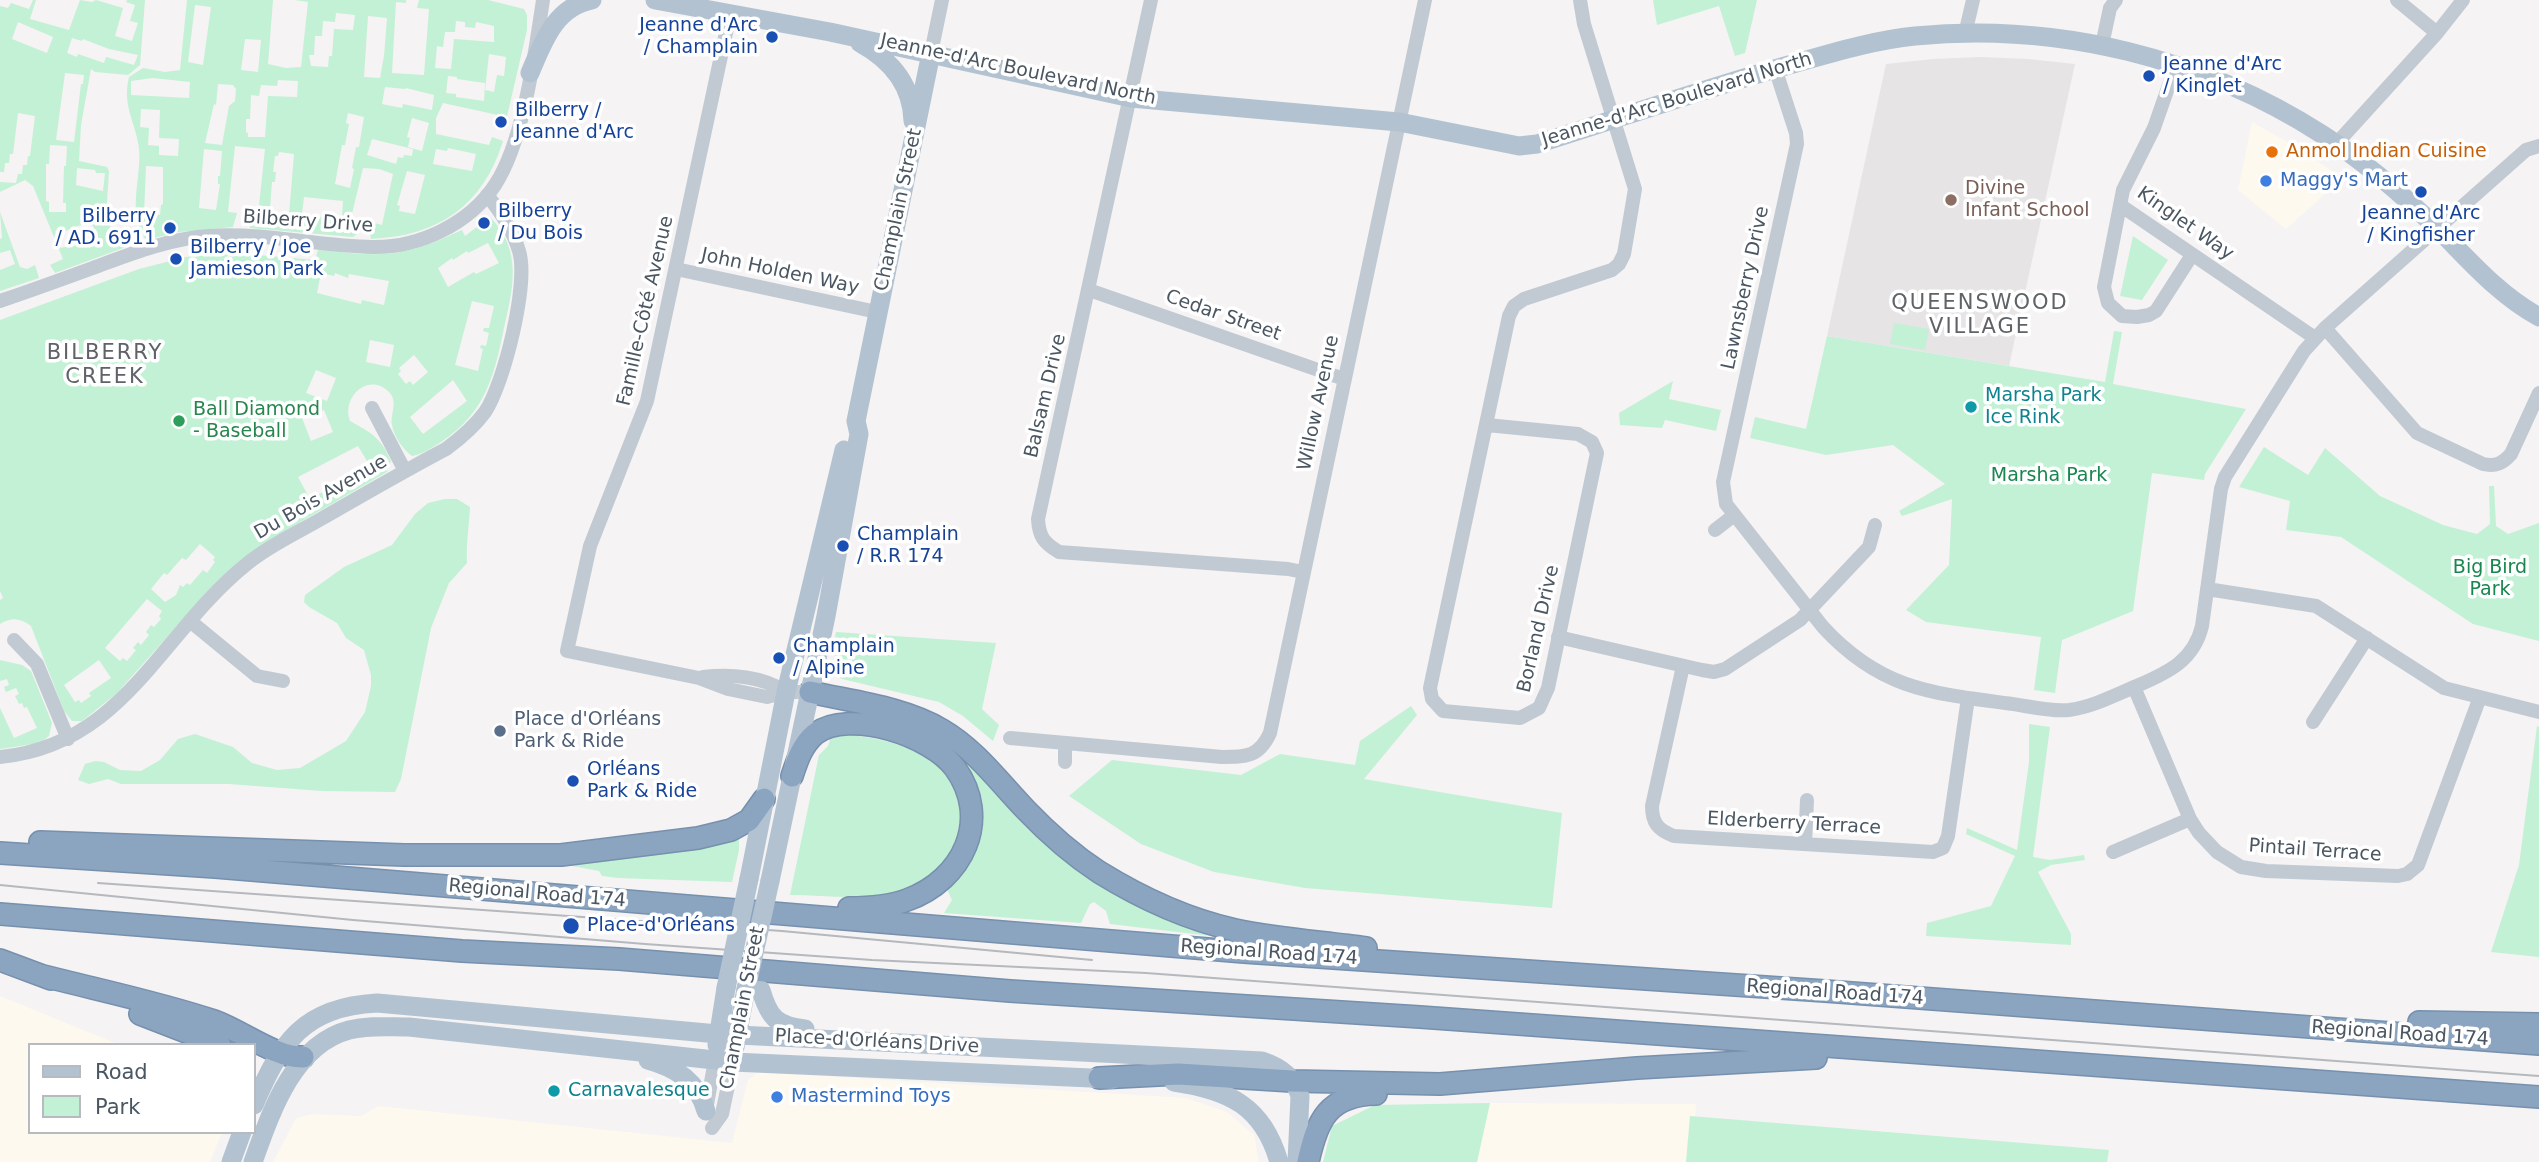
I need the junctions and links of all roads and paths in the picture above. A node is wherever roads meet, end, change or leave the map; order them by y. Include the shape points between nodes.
1 (543, 0) edge
2 (592, 0) edge
3 (655, 0) edge
4 (942, 0) edge
5 (1151, 0) edge
6 (1425, 0) edge
7 (1580, 0) edge
8 (1973, 0) edge
9 (2116, 0) edge
10 (2397, 0) edge
11 (2463, 0) edge
12 (730, 14) junction
13 (830, 32) junction
14 (2437, 33) junction
15 (1965, 34) junction
16 (2102, 45) junction
17 (931, 53) junction
18 (2176, 65) junction
19 (1775, 68) junction
20 (530, 73) junction
21 (1131, 97) junction
22 (1614, 120) junction
23 (1399, 122) junction
24 (2337, 143) junction
25 (913, 144) junction
26 (2539, 146) edge
27 (487, 195) junction
28 (2120, 205) junction
29 (2437, 228) junction
30 (2192, 255) junction
31 (676, 269) junction
32 (1089, 290) junction
33 (0, 302) edge
34 (877, 312) junction
35 (2539, 317) edge
36 (2320, 333) junction
37 (1344, 379) junction
38 (2539, 393) edge
39 (372, 408) dead end
40 (856, 421) junction
41 (1487, 425) junction
42 (405, 471) junction
43 (1733, 516) junction
44 (1875, 525) dead end
45 (1715, 530) dead end
46 (1303, 572) junction
47 (2207, 589) junction
48 (1809, 610) junction
49 (190, 621) junction
50 (1558, 637) junction
51 (2367, 638) junction
52 (14, 640) dead end
53 (1683, 666) junction
54 (283, 681) dead end
55 (2134, 687) junction
56 (786, 692) junction
57 (810, 692) junction
58 (2480, 697) junction
59 (1968, 698) junction
60 (2539, 712) edge
61 (2313, 722) dead end
62 (1010, 738) dead end
63 (68, 739) junction
64 (1065, 743) junction
65 (0, 757) edge
66 (1065, 762) dead end
67 (792, 776) junction
68 (764, 799) junction
69 (1807, 800) dead end
70 (2190, 819) junction
71 (0, 841) edge
72 (1805, 844) junction
73 (2113, 852) dead end
74 (0, 853) edge
75 (215, 867) junction
76 (0, 914) edge
77 (0, 960) edge
78 (40, 975) junction
79 (1577, 975) junction
80 (754, 990) junction
81 (2195, 1020) junction
82 (2539, 1024) edge
83 (728, 1035) junction
84 (215, 1043) edge
85 (914, 1044) junction
86 (2539, 1044) edge
87 (586, 1047) junction
88 (279, 1054) junction
89 (303, 1057) junction
90 (724, 1061) junction
91 (2039, 1063) junction
92 (1099, 1078) junction
93 (1292, 1081) junction
94 (1440, 1084) junction
95 (2539, 1097) edge
96 (256, 1101) edge
97 (706, 1111) joint
98 (241, 1134) edge
99 (231, 1160) edge
100 (253, 1162) edge
101 (1279, 1162) edge
102 (1297, 1162) edge
103 (1308, 1162) edge

1 - 20 street, Bilberry Drive
2 - 20 main road via 570,7 554,24
3 - 12 main road, Jeanne-d'Arc Boulevard North
4 - 17 street, Champlain Street
5 - 21 street, Balsam Drive
6 - 23 street, Willow Avenue
7 - 22 street
8 - 15 street
9 - 16 street
10 - 14 street
11 - 14 street
12 - 13 main road, Jeanne-d'Arc Boulevard North
12 - 31 street, Famille-Côté Avenue
13 - 17 main road, Jeanne-d'Arc Boulevard North
13 - 25 main road via 872,50 895,69 912,106
14 - 24 street
15 - 16 main road, Jeanne-d'Arc Boulevard North
15 - 19 main road, Jeanne-d'Arc Boulevard North via 1914,36
16 - 18 main road, Jeanne-d'Arc Boulevard North
17 - 21 main road, Jeanne-d'Arc Boulevard North
17 - 25 main road, Champlain Street
18 - 24 main road, Jeanne-d'Arc Boulevard North via 2263,101
18 - 28 street, Kinglet Way
19 - 22 main road, Jeanne-d'Arc Boulevard North
19 - 43 street, Lawnsberry Drive via 1797,144 1723,482
20 - 27 street, Bilberry Drive via 511,150
21 - 23 main road, Jeanne-d'Arc Boulevard North
21 - 32 street, Balsam Drive
22 - 23 main road, Jeanne-d'Arc Boulevard North via 1519,146
22 - 41 street, Borland Drive via 1635,189 1622,259 1612,270 1514,306
23 - 37 street, Willow Avenue
24 - 29 main road, Jeanne-d'Arc Boulevard North
25 - 34 main road, Champlain Street
26 - 29 street, Lawnsberry Drive via 2526,150
27 - 33 street, Bilberry Drive via 450,226 401,244 373,247 260,237 194,238 149,247
27 - 42 street, Du Bois Avenue via 514,238 522,266 502,375 486,411 468,432
28 - 30 street, Kinglet Way
28 - 30 street via 2104,287 2113,310 2122,316 2149,316
29 - 35 main road, Jeanne-d'Arc Boulevard North via 2490,284
29 - 36 street, Lawnsberry Drive
30 - 36 street, Kinglet Way
31 - 34 street, John Holden Way
31 - 56 street, Famille-Côté Avenue via 643,415 590,546 567,651 699,678 728,676 769,682
32 - 37 street, Cedar Street
32 - 46 street, Balsam Drive via 1038,519 1045,543 1059,552
34 - 40 main road, Champlain Street
36 - 38 street, Kinglet Way via 2417,433 2483,464 2504,462 2511,454
36 - 47 street, Lawnsberry Drive via 2225,477
37 - 46 street, Willow Avenue
39 - 42 street
40 - 56 main road, Champlain Street via 848,432
40 - 57 main road, Champlain Street via 859,434
41 - 50 street, Borland Drive via 1578,434 1592,442 1597,453
41 - 50 street, Borland Drive via 1430,688 1432,699 1450,713 1520,718 1531,714 1545,698
42 - 49 street, Du Bois Avenue via 248,563
43 - 45 street
43 - 48 street, Lawnsberry Drive
44 - 48 street via 1869,547
46 - 64 street, Willow Avenue via 1265,744 1246,757
47 - 51 street via 2316,606
47 - 55 street, Lawnsberry Drive via 2200,636 2189,655 2172,670
48 - 53 street via 1725,669 1714,672
48 - 59 street, Lawnsberry Drive via 1838,644 1871,669 1916,689
49 - 54 street via 257,676
49 - 63 street, Du Bois Avenue via 120,701 89,728
50 - 53 street
51 - 58 street via 2444,688
51 - 61 street
52 - 63 street via 37,664
53 - 72 street, Elderberry Terrace via 1652,806 1656,825 1674,836
55 - 59 street, Lawnsberry Drive via 2067,710
55 - 70 street, Pintail Terrace
56 - 57 street
56 - 68 main road, Champlain Street
57 - 67 main road, Champlain Street
57 - 79 highway via 907,714 944,731 1074,854 1130,890 1176,912 1237,930
58 - 60 street
58 - 70 street, Pintail Terrace via 2418,865 2407,874 2241,867 2217,852
59 - 72 street, Elderberry Terrace via 1943,848 1933,852
62 - 64 street, Willow Avenue
63 - 65 street, Du Bois Avenue via 40,751
64 - 66 street
67 - 75 highway via 807,743 828,727 861,725 915,738 944,756 964,783 972,813 968,842 947,876 920,894 889,905 829,909 288,868
67 - 80 main road, Champlain Street, bridge via 755,950
68 - 71 highway via 749,820 731,830 561,855 404,855
68 - 83 main road, Champlain Street, bridge via 726,988
69 - 72 street
70 - 73 street
74 - 75 highway, Regional Road 174
75 - 79 highway, Regional Road 174
76 - 91 highway
77 - 78 highway
78 - 84 highway
78 - 88 highway via 214,1021
79 - 81 highway, Regional Road 174
80 - 83 main road, Champlain Street
80 - 85 main road via 769,1013 788,1027
81 - 82 highway
81 - 86 highway, Regional Road 174
83 - 85 main road, Place-d'Orléans Drive
83 - 88 main road, Place-d'Orléans Drive via 377,1003 323,1013 297,1031
83 - 90 main road, Champlain Street
85 - 93 main road, Place-d'Orléans Drive via 1262,1061 1276,1066
87 - 89 main road, Place-d'Orléans Drive via 410,1027 371,1027 332,1037
87 - 90 main road, Place-d'Orléans Drive
87 - 97 main road via 652,1061 678,1073 696,1087
88 - 89 highway
88 - 96 main road, Place-d'Orléans Drive
89 - 100 main road, Place-d'Orléans Drive
90 - 92 main road, Place-d'Orléans Drive
90 - 97 street, Champlain Street via 722,1115 712,1128
91 - 94 highway via 1824,1057
91 - 95 highway
92 - 93 highway via 1178,1074
92 - 101 main road, Place-d'Orléans Drive via 1173,1082 1223,1093 1254,1114 1274,1144
93 - 94 highway
93 - 102 main road via 1300,1096
94 - 103 highway via 1335,1103 1317,1129
98 - 99 main road

